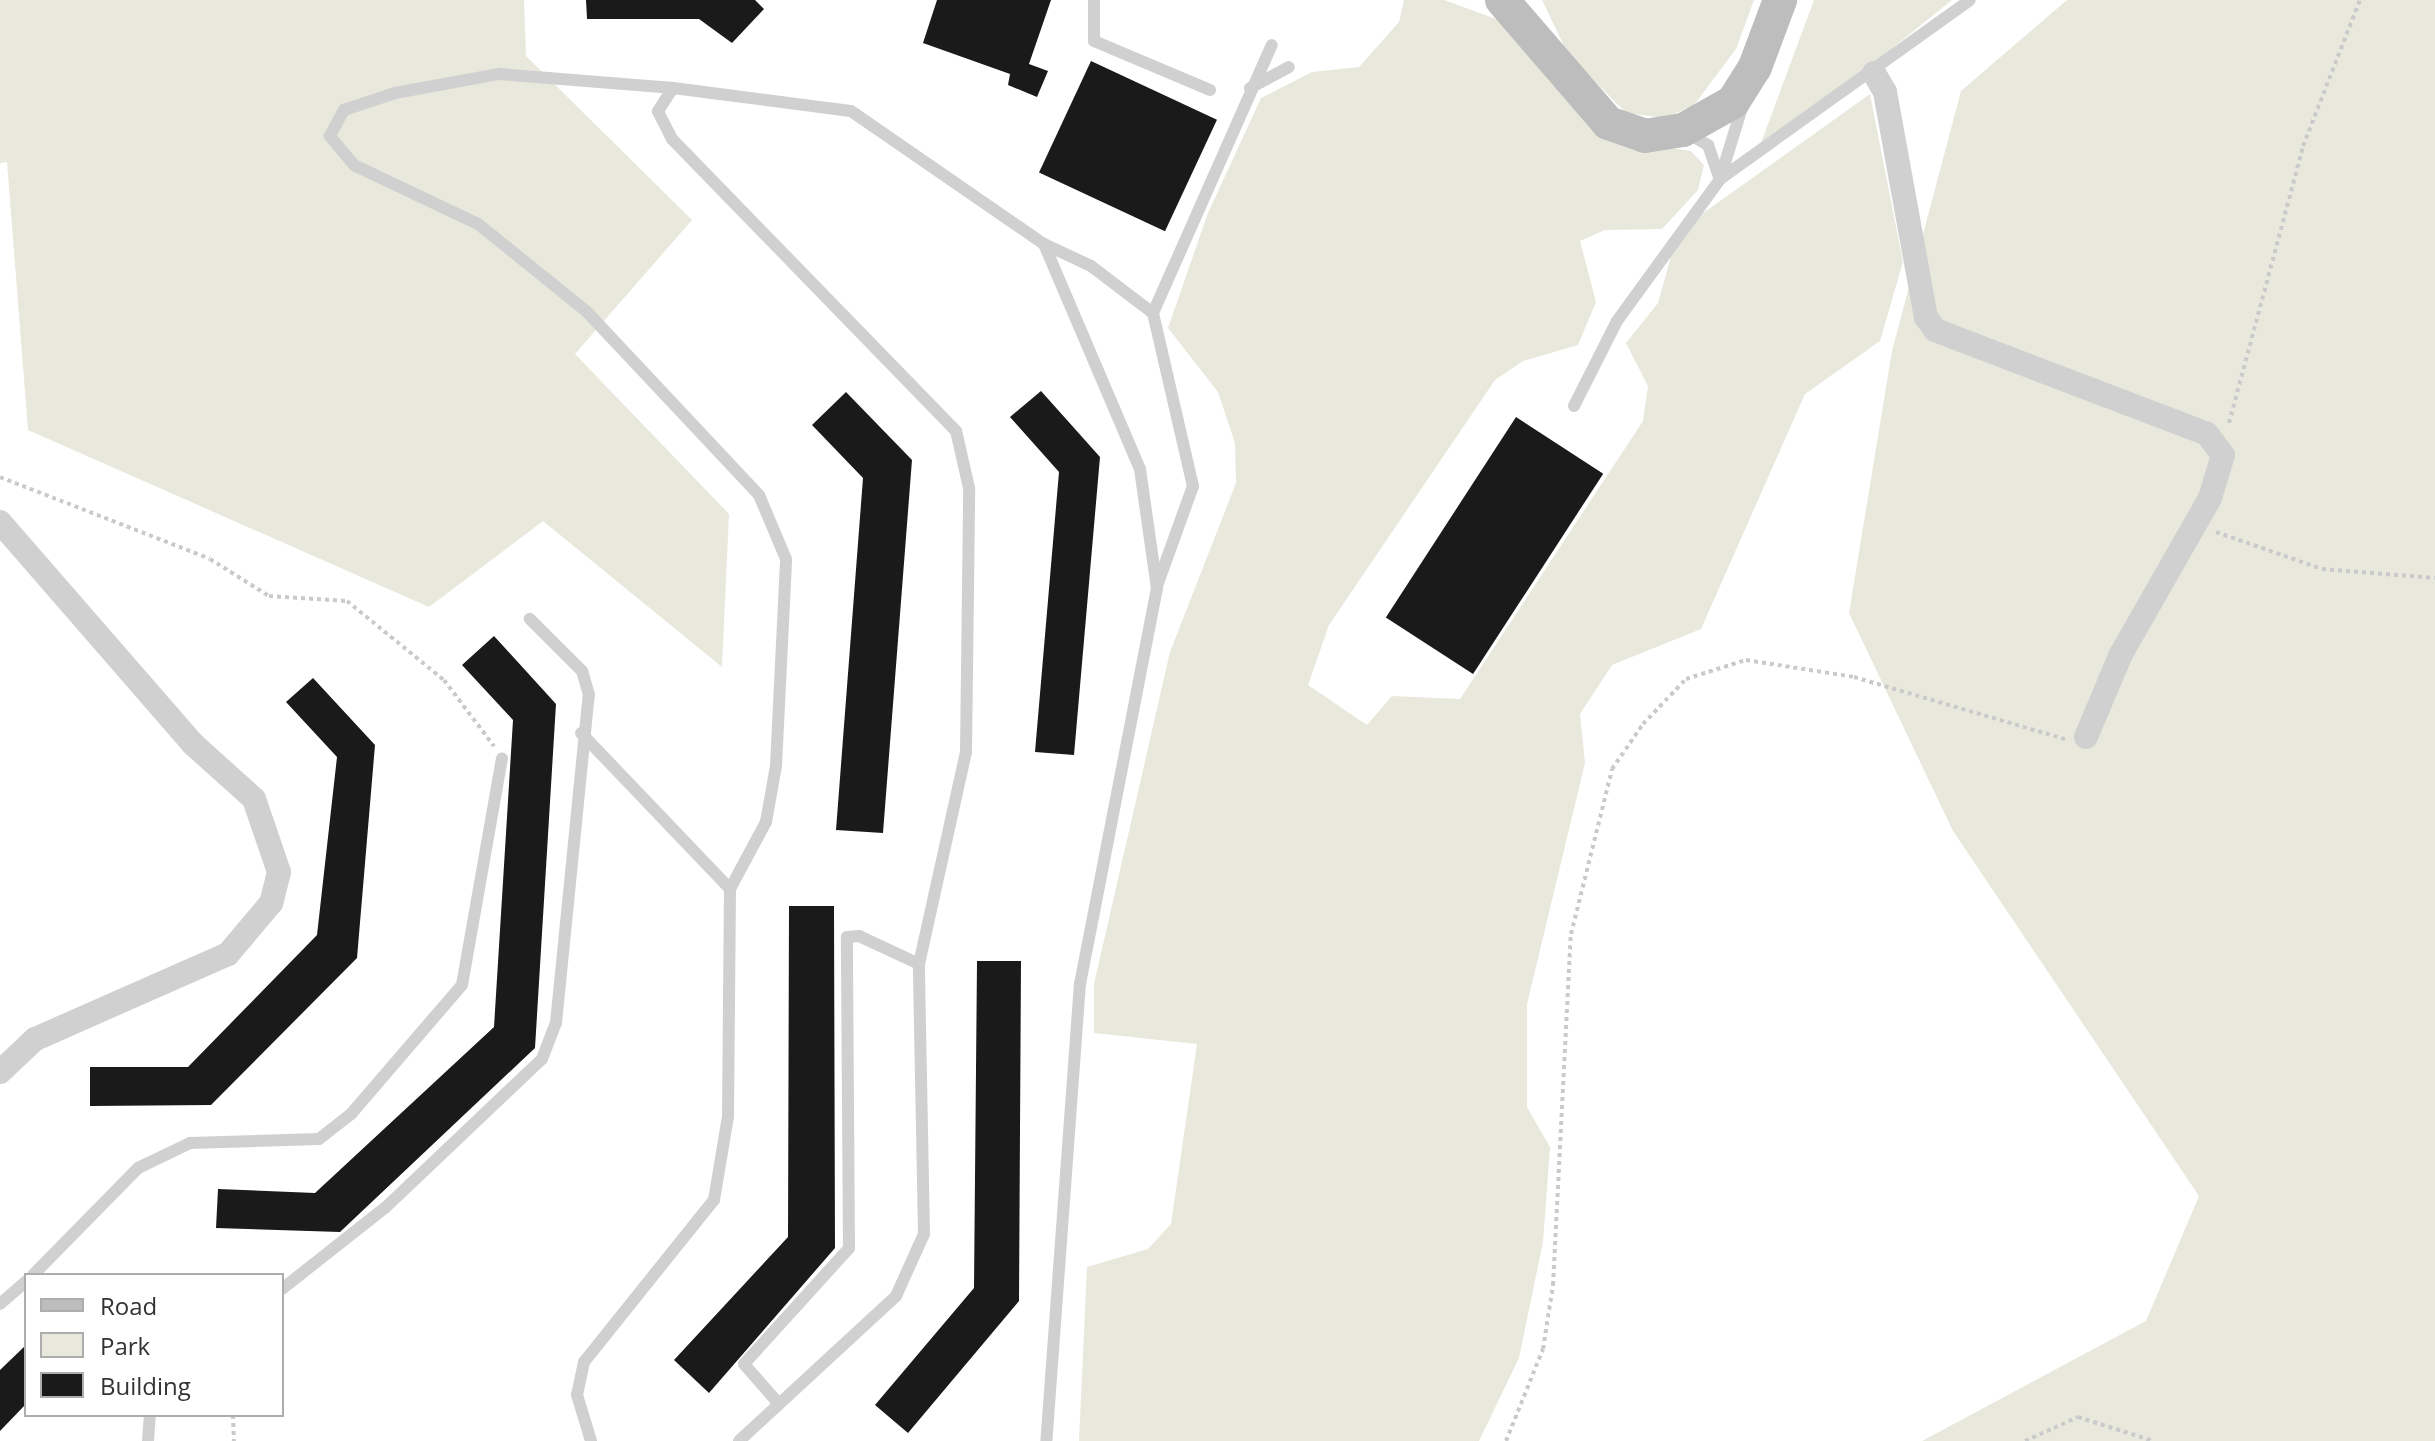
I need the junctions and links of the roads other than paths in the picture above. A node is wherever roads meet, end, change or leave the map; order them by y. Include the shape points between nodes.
1 (1094, 0) edge
2 (1502, 0) edge
3 (1528, 0) edge
4 (1780, 0) edge
5 (1970, 0) edge
6 (1272, 45) dead end
7 (1557, 66) junction
8 (1289, 67) dead end
9 (1874, 73) junction
10 (1746, 87) junction
11 (673, 88) junction
12 (1250, 88) junction
13 (1210, 90) dead end
14 (1683, 130) junction
15 (1720, 179) junction
16 (1044, 244) junction
17 (1153, 313) junction
18 (1574, 406) dead end
19 (0, 522) edge
20 (1157, 588) junction
21 (530, 619) dead end
22 (581, 733) junction
23 (2086, 737) road end
24 (502, 758) road end
25 (730, 889) junction
26 (919, 964) junction
27 (0, 1072) edge
28 (35, 1273) edge
29 (24, 1283) edge
30 (284, 1287) edge
31 (0, 1304) edge
32 (779, 1404) junction
33 (150, 1417) edge
34 (148, 1441) edge
35 (591, 1441) edge
36 (739, 1441) edge
37 (1046, 1441) edge

1 - 13 lane via 1094,41
2 - 7 main road
3 - 7 main road
4 - 10 main road
5 - 9 lane
6 - 12 lane
7 - 14 main road via 1617,130 1645,136
8 - 12 lane
9 - 15 lane
9 - 23 street via 1885,92 1926,317 1935,330 2218,442 2222,470 2121,654
10 - 14 main road
10 - 15 lane
11 - 16 lane via 851,111
11 - 25 lane via 499,74 395,93 344,110 330,136 354,165 478,224 586,311 759,495 786,559 776,766 766,822
11 - 26 lane via 658,111 672,139 956,431 969,488 966,752
12 - 17 lane
14 - 15 lane via 1708,145
15 - 18 lane via 1617,321
16 - 17 lane via 1091,266
16 - 20 lane via 1140,469
17 - 20 lane via 1193,486
19 - 27 street via 193,744 254,799 279,872 271,903 228,954 35,1039
20 - 37 lane via 1080,983
21 - 22 lane via 582,671 589,695
22 - 25 lane
22 - 30 lane via 556,1023 542,1059 375,1217
24 - 28 lane via 462,985 351,1114 319,1139 190,1143 138,1168
25 - 35 lane via 728,1116 714,1200 584,1362 577,1395
26 - 32 lane via 924,1234 896,1296
26 - 32 lane via 859,936 847,937 849,1248 744,1364
29 - 31 lane
32 - 36 lane
33 - 34 lane

